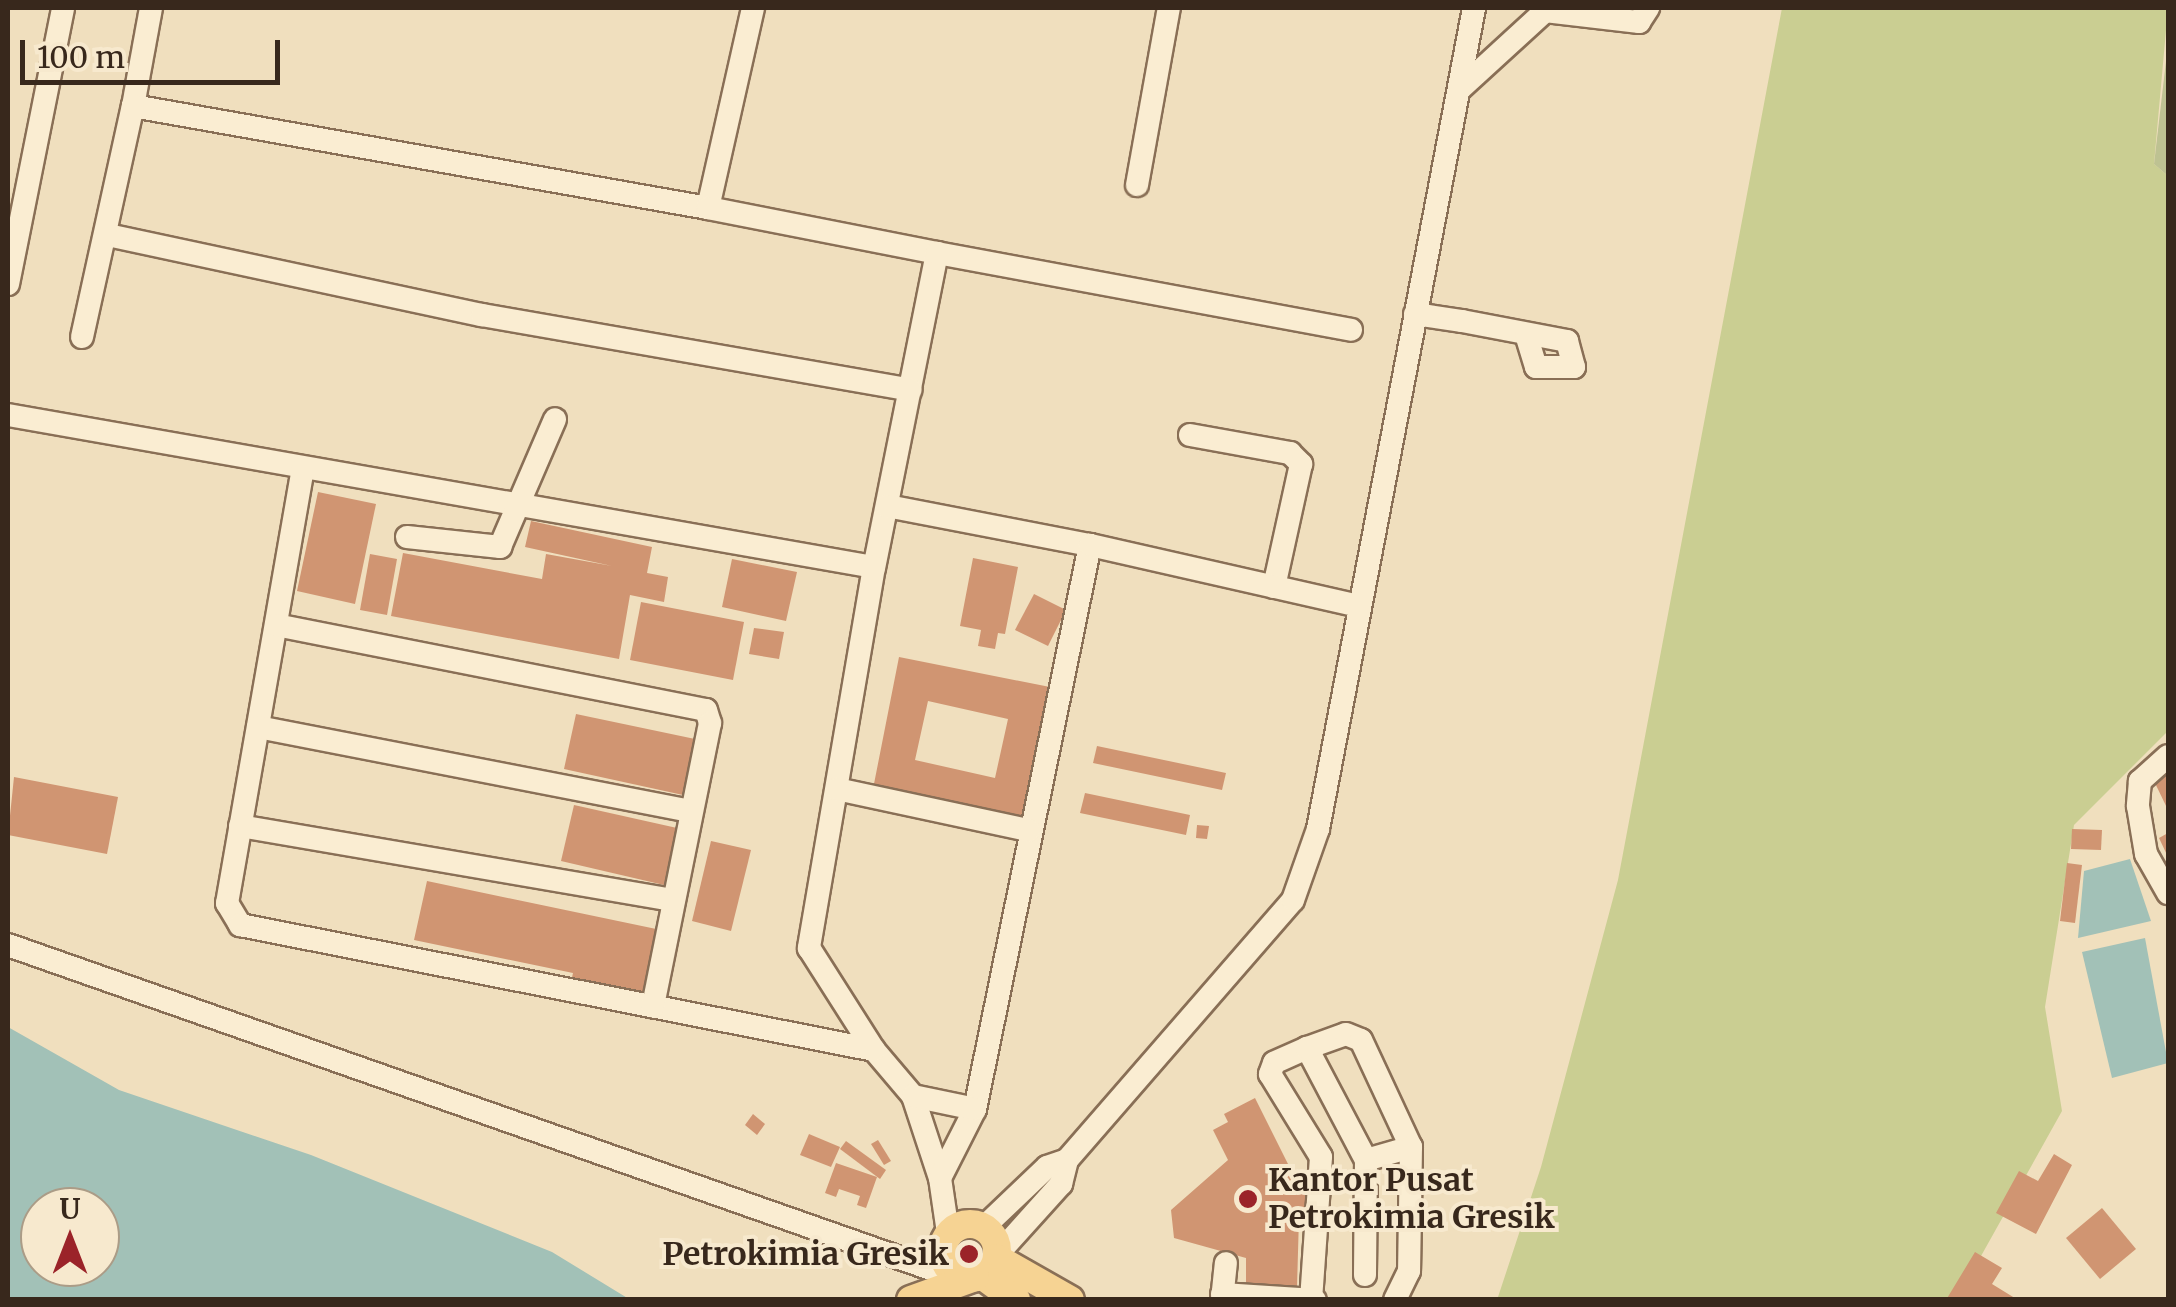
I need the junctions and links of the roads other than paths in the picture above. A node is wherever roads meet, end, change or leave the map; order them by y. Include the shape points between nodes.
1 (63, 8) edge
2 (151, 8) edge
3 (753, 8) edge
4 (1168, 8) edge
5 (1474, 8) edge
6 (1648, 8) edge
7 (1561, 10) edge
8 (1460, 89) junction
9 (133, 106) junction
10 (1137, 185) dead end
11 (708, 208) junction
12 (108, 235) junction
13 (937, 252) junction
14 (8, 284) edge
15 (1415, 314) junction
16 (1350, 330) dead end
17 (1526, 334) dead end
18 (82, 337) dead end
19 (910, 390) junction
20 (8, 415) edge
21 (556, 419) dead end
22 (1190, 435) dead end
23 (303, 468) junction
24 (519, 503) junction
25 (887, 506) junction
26 (407, 537) dead end
27 (1090, 545) junction
28 (874, 567) junction
29 (1274, 587) junction
30 (1358, 606) junction
31 (276, 625) junction
32 (258, 727) junction
33 (2168, 756) edge
34 (837, 789) junction
35 (691, 811) junction
36 (240, 826) junction
37 (1029, 830) junction
38 (2168, 893) edge
39 (672, 900) junction
40 (8, 944) edge
41 (653, 1006) junction
42 (1307, 1048) junction
43 (874, 1050) junction
44 (913, 1096) junction
45 (976, 1110) junction
46 (1411, 1146) junction
47 (1067, 1160) junction
48 (1366, 1160) junction
49 (940, 1178) junction
50 (984, 1228) junction
51 (940, 1250) junction
52 (1226, 1264) dead end
53 (987, 1267) junction
54 (1364, 1275) dead end
55 (1222, 1296) edge
56 (1252, 1298) edge
57 (911, 1299) edge
58 (1313, 1299) edge
59 (1016, 1300) edge
60 (1070, 1300) edge
61 (1396, 1300) edge

1 - 14 lane
2 - 9 lane
3 - 11 lane
4 - 10 lane
5 - 8 lane
6 - 7 lane via 1639,22
7 - 8 lane
8 - 15 lane
9 - 11 lane
9 - 12 lane
11 - 13 lane
12 - 18 lane
12 - 19 lane via 482,315
13 - 16 lane
13 - 19 lane
15 - 17 lane
15 - 30 lane
19 - 25 lane
20 - 23 lane
21 - 24 lane
22 - 29 lane via 1290,454 1301,464
23 - 24 lane
23 - 31 lane
24 - 26 lane via 507,541 492,550
24 - 28 lane
25 - 27 lane
25 - 28 lane
27 - 29 lane
27 - 37 lane
28 - 34 lane
29 - 30 lane
30 - 47 lane via 1318,829 1293,900
31 - 32 lane
31 - 35 lane via 701,707 710,723
32 - 35 lane
32 - 36 lane
33 - 38 lane via 2140,782 2138,806 2146,854
34 - 37 lane
34 - 43 lane via 810,948
35 - 39 lane
36 - 39 lane
36 - 41 lane via 227,904 240,925
37 - 45 lane
39 - 41 lane
40 - 51 lane
41 - 43 lane
42 - 46 lane via 1338,1034 1360,1040
42 - 48 lane
42 - 58 lane via 1274,1063 1270,1074 1321,1157
43 - 44 lane
44 - 45 lane
44 - 49 lane
45 - 49 lane
46 - 48 lane
46 - 61 lane via 1409,1271
47 - 50 lane via 1047,1167
47 - 53 lane via 1061,1184
48 - 54 lane
49 - 51 lane
50 - 51 main road via 962,1224
50 - 53 main road
51 - 53 main road via 951,1271
51 - 57 main road
52 - 55 lane
53 - 57 main road
53 - 59 main road
53 - 60 main road
55 - 56 lane
56 - 58 lane

